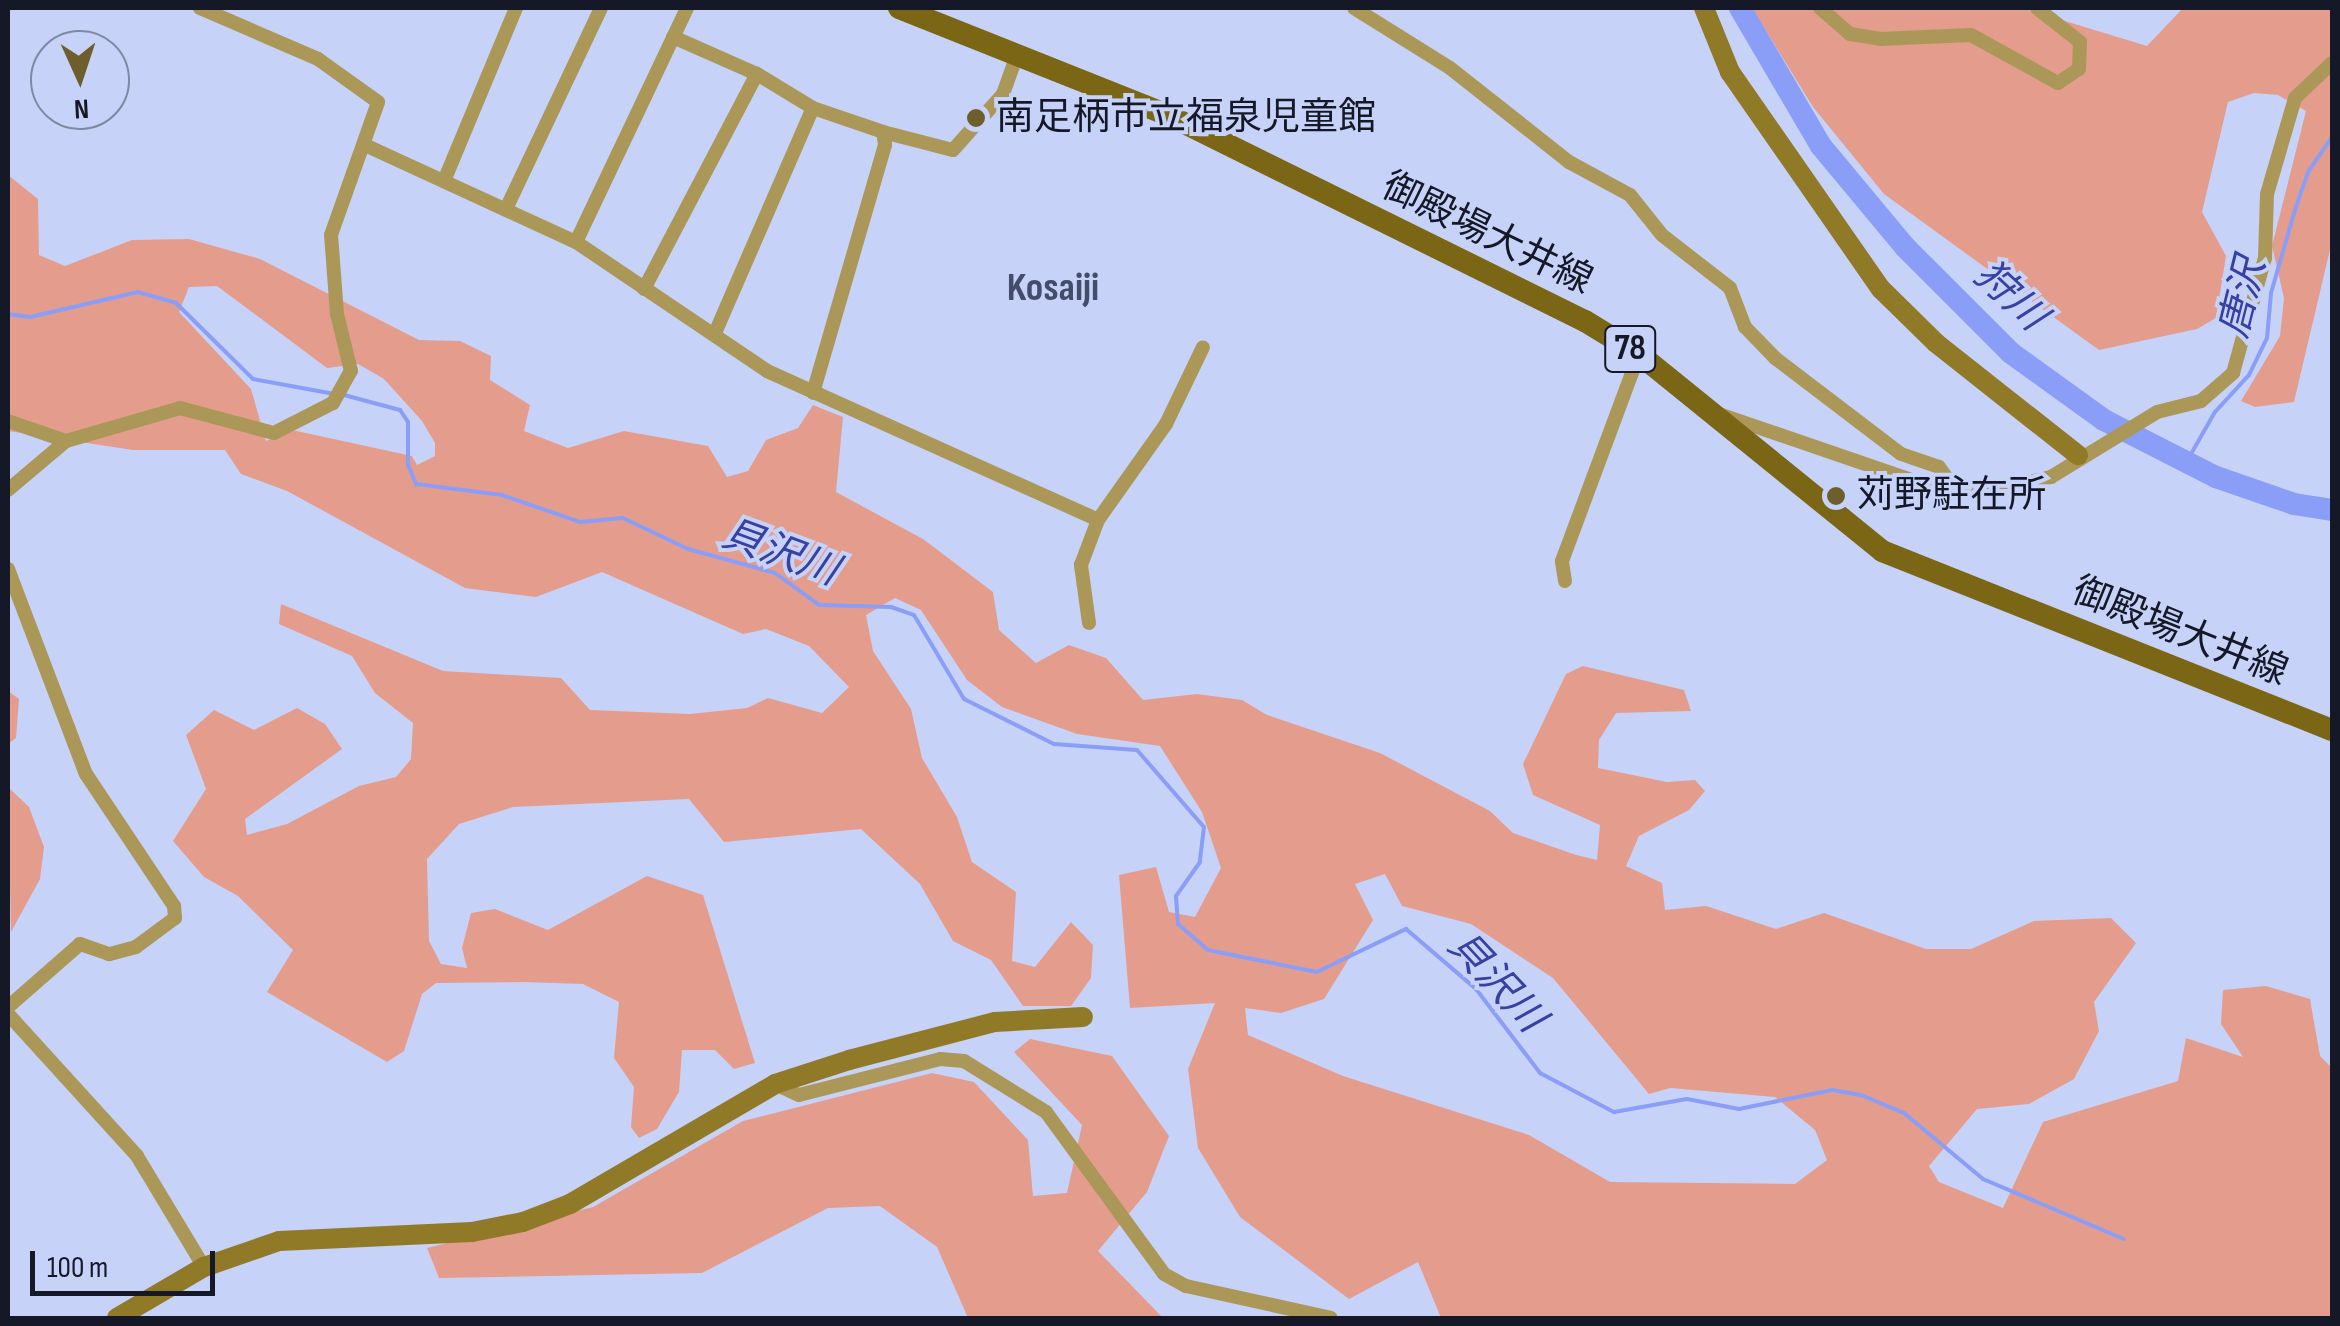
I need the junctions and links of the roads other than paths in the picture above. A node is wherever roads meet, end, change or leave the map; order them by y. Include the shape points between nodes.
1 (200, 8) edge
2 (516, 8) edge
3 (601, 8) edge
4 (688, 8) edge
5 (899, 8) edge
6 (1354, 8) edge
7 (1704, 8) edge
8 (1820, 8) edge
9 (2037, 8) edge
10 (673, 37) junction
11 (1017, 54) junction
12 (2332, 63) edge
13 (757, 74) junction
14 (813, 108) junction
15 (883, 132) junction
16 (367, 146) junction
17 (444, 181) junction
18 (506, 209) junction
19 (576, 242) junction
20 (644, 288) junction
21 (715, 333) junction
22 (1203, 347) dead end
23 (1639, 354) junction
24 (813, 393) junction
25 (1707, 410) junction
26 (8, 421) edge
27 (66, 441) junction
28 (2082, 453) junction
29 (8, 490) edge
30 (1956, 490) junction
31 (1098, 520) junction
32 (8, 569) edge
33 (1565, 581) dead end
34 (1089, 623) dead end
35 (2332, 730) edge
36 (8, 1010) edge
37 (1083, 1018) dead end
38 (775, 1084) junction
39 (204, 1267) junction
40 (117, 1318) edge
41 (1331, 1318) edge

1 - 16 street via 318,59 378,102
2 - 17 street
3 - 18 street
4 - 10 street
5 - 11 main road, 御殿場大井線 / 78
6 - 30 street via 1450,68 1569,162 1630,195 1662,236 1730,288 1745,326 1775,358 1901,454 1939,468
7 - 28 street via 1730,72 1881,289 1936,344
8 - 9 street via 1850,34 1970,34 2058,83 2079,69 2080,42
10 - 13 street
10 - 19 street
11 - 15 street via 1003,94 952,150
11 - 23 main road, 御殿場大井線 / 78 via 1168,115 1584,320
12 - 28 street via 2295,98 2276,157 2264,258 2233,373 2201,402 2157,412
13 - 14 street
13 - 20 street
14 - 15 street
14 - 21 street
15 - 24 street via 885,145
16 - 17 street
16 - 27 street via 331,235 336,314 352,372 334,404 274,433 180,408
17 - 18 street
18 - 19 street
19 - 20 street
20 - 21 street
21 - 24 street via 767,371
22 - 31 street via 1166,424
23 - 25 main road, 御殿場大井線 / 78
23 - 33 street via 1562,561
24 - 31 street
25 - 30 street
25 - 35 main road, 御殿場大井線 / 78 via 1882,551
26 - 27 street
27 - 29 street
28 - 30 street via 2051,477 2016,488
31 - 34 street via 1081,565
32 - 36 street via 86,774 176,918 136,947 109,954 80,944
36 - 39 street via 24,1036 137,1156
37 - 38 street via 994,1022
38 - 39 street via 570,1204 524,1222 472,1232 279,1241
38 - 41 street via 799,1096 940,1060 964,1061 1046,1112 1164,1274 1186,1286
39 - 40 street

